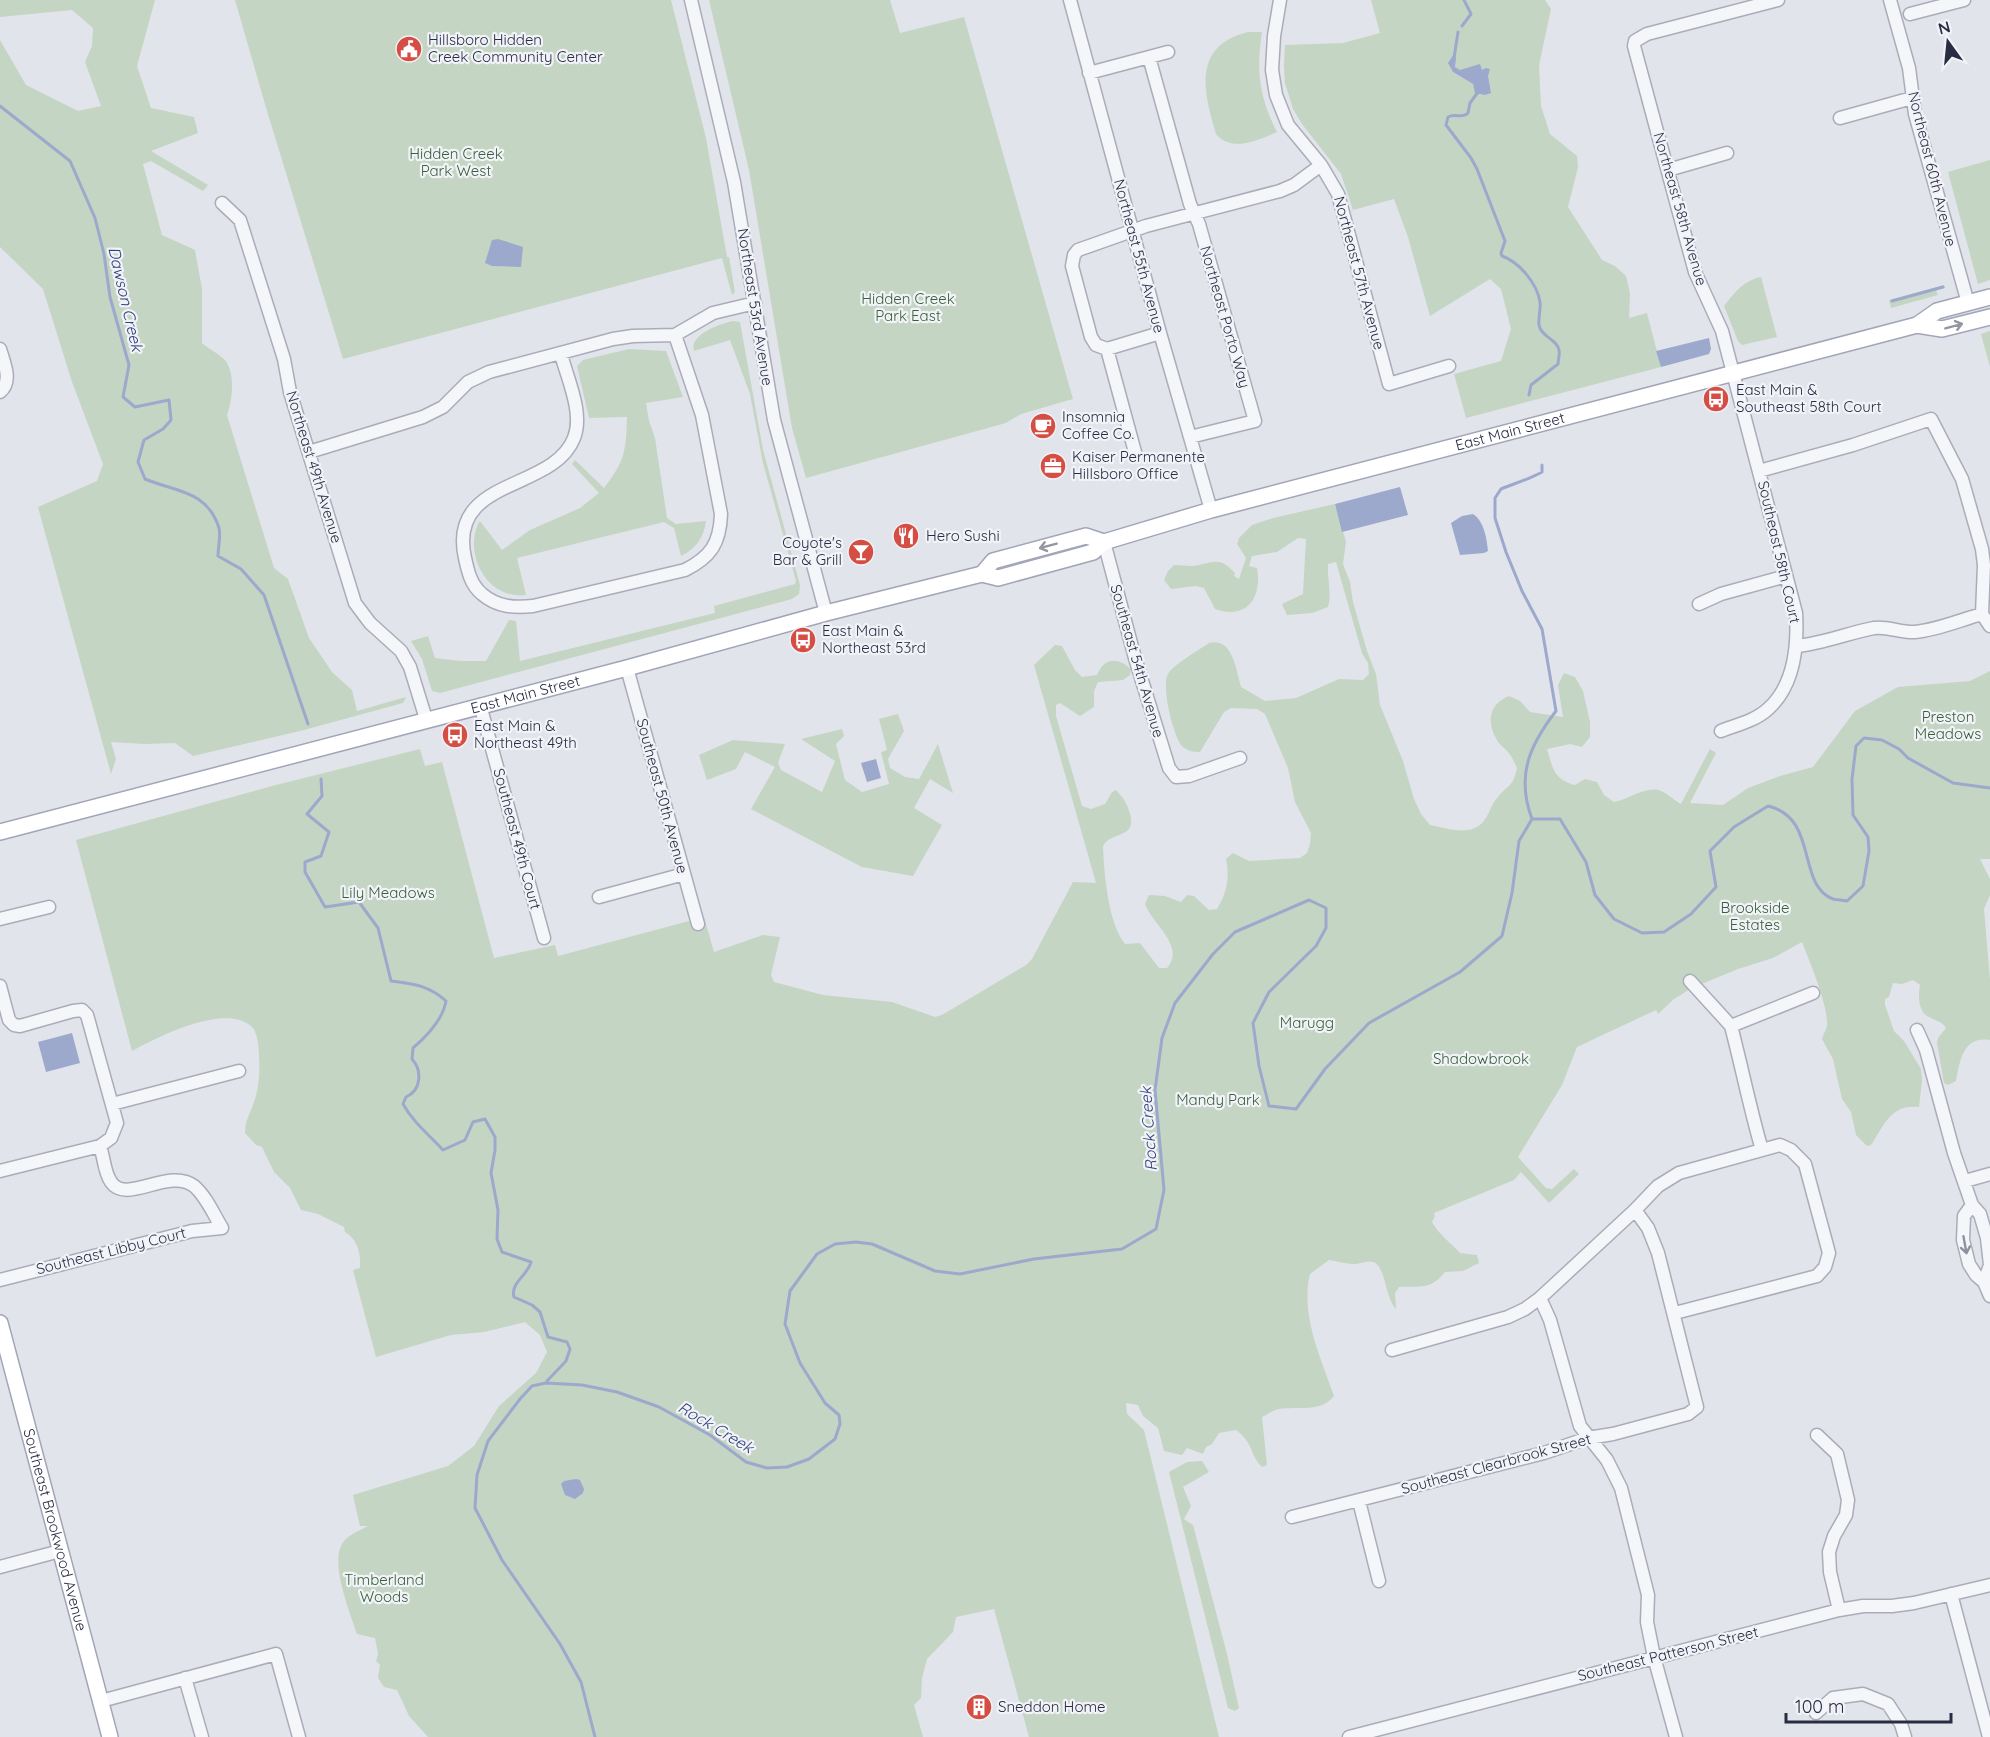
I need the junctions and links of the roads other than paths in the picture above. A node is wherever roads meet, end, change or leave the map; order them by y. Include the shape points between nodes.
1 (691, 0) edge
2 (1070, 0) edge
3 (1280, 0) edge
4 (1778, 0) edge
5 (1890, 0) edge
6 (1960, 1) edge
7 (1910, 14) dead end
8 (1168, 52) dead end
9 (1149, 57) junction
10 (1089, 73) junction
11 (1912, 98) junction
12 (1840, 118) dead end
13 (1727, 153) dead end
14 (1321, 165) junction
15 (1668, 170) junction
16 (222, 203) dead end
17 (1194, 214) junction
18 (1132, 233) junction
19 (1990, 297) edge
20 (755, 303) junction
21 (1968, 303) junction
22 (1990, 317) edge
23 (1917, 325) junction
24 (1160, 333) junction
25 (675, 335) junction
26 (0, 349) edge
27 (1107, 349) junction
28 (561, 354) junction
29 (1449, 366) dead end
30 (1733, 375) junction
31 (2, 390) edge
32 (1190, 436) junction
33 (309, 452) junction
34 (1135, 452) dead end
35 (1759, 471) junction
36 (1211, 510) junction
37 (1104, 542) junction
38 (1786, 576) junction
39 (1699, 604) dead end
40 (826, 613) junction
41 (1982, 615) junction
42 (1990, 626) edge
43 (1797, 646) junction
44 (627, 668) junction
45 (480, 705) junction
46 (426, 719) junction
47 (1721, 731) dead end
48 (1240, 758) dead end
49 (0, 832) edge
50 (684, 874) junction
51 (599, 897) dead end
52 (49, 907) dead end
53 (0, 919) edge
54 (698, 924) dead end
55 (544, 938) dead end
56 (1690, 981) dead end
57 (0, 986) edge
58 (1813, 993) dead end
59 (1731, 1026) junction
60 (1917, 1030) dead end
61 (239, 1071) dead end
62 (112, 1104) junction
63 (100, 1146) junction
64 (1762, 1150) junction
65 (0, 1171) edge
66 (1990, 1174) edge
67 (1965, 1181) junction
68 (1972, 1205) junction
69 (1635, 1210) junction
70 (0, 1280) edge
71 (1984, 1282) junction
72 (1990, 1296) edge
73 (1540, 1298) junction
74 (1675, 1313) junction
75 (0, 1323) edge
76 (1392, 1350) dead end
77 (1817, 1435) dead end
78 (1588, 1438) junction
79 (1359, 1501) junction
80 (1292, 1517) dead end
81 (60, 1551) junction
82 (0, 1567) edge
83 (1379, 1581) dead end
84 (1990, 1585) edge
85 (1951, 1594) junction
86 (1839, 1610) junction
87 (1654, 1657) junction
88 (185, 1678) junction
89 (101, 1701) junction
90 (1816, 1713) dead end
91 (111, 1737) edge
92 (202, 1737) edge
93 (299, 1737) edge
94 (1349, 1737) edge
95 (1676, 1737) edge
96 (1905, 1737) edge
97 (1989, 1737) edge

1 - 20 street, Northeast 53rd Avenue via 724,133
2 - 10 street, Northeast 55th Avenue
3 - 14 street, Northeast 57th Avenue via 1272,70 1276,95 1288,124
4 - 15 street, Northeast 58th Avenue via 1647,34 1635,41 1635,54
5 - 11 street, Northeast 60th Avenue via 1909,68
6 - 7 street
8 - 9 street
9 - 10 street
9 - 17 street, Northeast Porto Way
10 - 18 street, Northeast 55th Avenue
11 - 12 street
11 - 21 street, Northeast 60th Avenue
13 - 15 street
14 - 17 street via 1280,191
14 - 29 street, Northeast 57th Avenue via 1338,194 1389,384
15 - 30 street, Northeast 58th Avenue via 1695,272 1719,321
16 - 33 street, Northeast 49th Avenue via 240,220
17 - 18 street
17 - 32 street, Northeast Porto Way via 1255,421
18 - 24 street, Northeast 55th Avenue
18 - 27 street via 1078,250 1072,261 1091,337 1096,345
19 - 21 main road, East Main Street
20 - 25 street via 713,313
20 - 40 street, Northeast 53rd Avenue via 779,440
21 - 23 main road, East Main Street via 1937,311
23 -> 22 main road, East Main Street via 1942,329
23 - 30 main road, East Main Street
24 - 27 street
24 - 32 street, Northeast 55th Avenue
25 - 28 street via 613,339
25 - 28 street via 702,415 721,514 711,550 685,570 513,608 491,601 474,588 462,546 464,530 474,509 487,498 566,453 575,436 577,412
26 - 31 street via 8,376
27 - 34 street
28 - 33 street via 489,372 468,382 443,407 423,417
30 - 35 street, Southeast 58th Court
30 - 36 main road, East Main Street
32 - 36 street, Northeast 55th Avenue
33 - 46 street, Northeast 49th Avenue via 355,603 370,623 401,651
35 - 38 street, Southeast 58th Court
35 - 41 street via 1931,419 1962,479 1982,549
36 - 37 main road, East Main Street
37 - 40 main road, East Main Street via 1086,536 993,561 982,574
37 - 48 street, Southeast 54th Avenue via 1169,768 1176,777 1189,776
38 - 39 street
38 - 43 street, Southeast 58th Court via 1797,613
40 - 44 main road, East Main Street
41 - 42 street
41 - 43 street via 1925,630 1875,628
43 - 47 street, Southeast 58th Court via 1790,673 1767,710
44 - 45 main road, East Main Street
44 - 50 street, Southeast 50th Avenue
45 - 46 main road, East Main Street
45 - 55 street, Southeast 49th Court
46 - 49 main road, East Main Street
50 - 51 street
50 - 54 street, Southeast 50th Avenue
52 - 53 street
56 - 59 street
57 - 62 street via 9,1020 14,1025 81,1010 87,1015
58 - 59 street
59 - 64 street
60 - 67 street
61 - 62 street
62 - 63 street via 117,1123 111,1138
63 - 65 street
63 - 70 street, Southeast Libby Court via 111,1183 119,1189 169,1179 193,1185 222,1228 192,1231
64 - 69 street via 1679,1173 1658,1186
64 - 74 street via 1780,1145 1805,1164 1829,1253 1825,1267 1816,1275
66 - 67 street
67 - 68 street
68 - 71 street via 1980,1214 1987,1238 1990,1265
68 -> 71 street via 1964,1216 1963,1240 1969,1264
69 - 73 street
69 - 74 street via 1658,1253
71 - 72 street
73 - 76 street via 1508,1317
73 - 78 street via 1575,1410
74 - 78 street, Southeast Clearbrook Street via 1697,1407 1688,1414
75 - 81 main road, Southeast Brookwood Avenue
77 - 86 street via 1837,1455 1848,1500 1846,1515 1829,1552
78 - 79 street, Southeast Clearbrook Street
78 - 87 street via 1607,1460 1621,1488 1648,1595 1647,1622
79 - 80 street, Southeast Clearbrook Street
79 - 83 street
81 - 82 street
81 - 89 main road, Southeast Brookwood Avenue
84 - 85 street, Southeast Patterson Street
85 - 86 street, Southeast Patterson Street via 1892,1606
85 - 97 street
86 - 87 street, Southeast Patterson Street
87 - 94 street, Southeast Patterson Street
87 - 95 street
88 - 89 street
88 - 92 street
88 - 93 street via 276,1654
89 - 91 main road, Southeast Brookwood Avenue
90 - 96 street via 1833,1698 1863,1694 1888,1704

